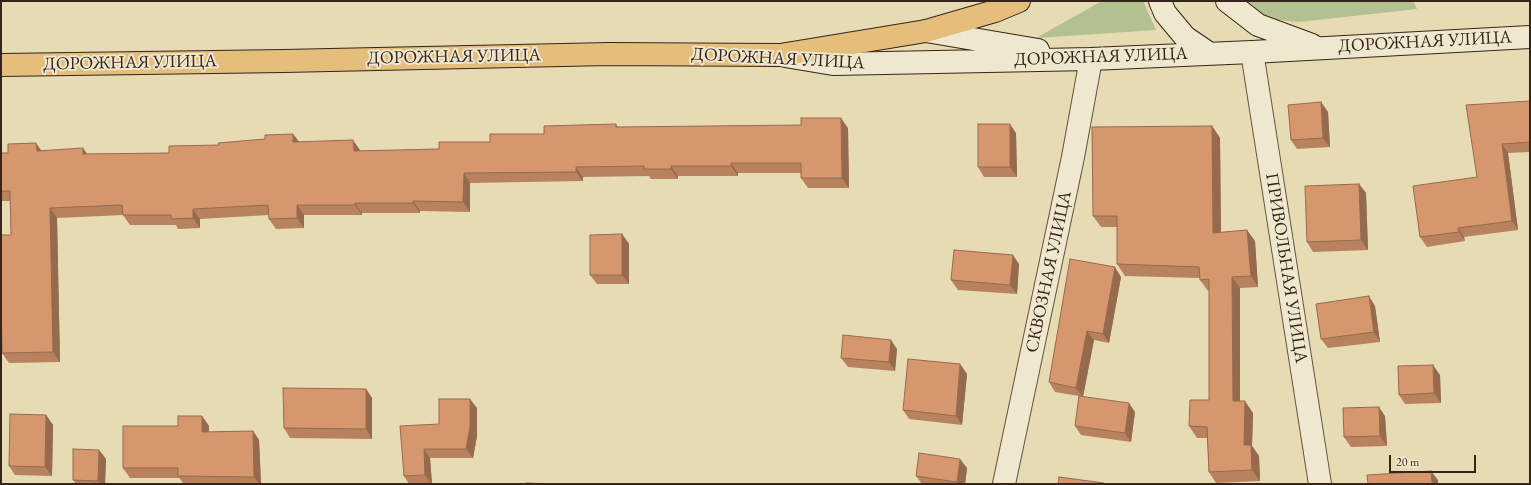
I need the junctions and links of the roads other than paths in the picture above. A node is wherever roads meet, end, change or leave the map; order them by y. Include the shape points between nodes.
1 (1019, 1) edge
2 (1160, 1) edge
3 (1227, 1) edge
4 (926, 31) junction
5 (1530, 37) edge
6 (1321, 48) junction
7 (1252, 52) junction
8 (1210, 54) junction
9 (780, 55) junction
10 (1091, 59) junction
11 (1, 65) edge
12 (1004, 484) edge
13 (1320, 484) edge

1 - 4 main road
2 - 8 main road via 1165,13 1185,37
3 - 6 main road via 1258,25
4 - 9 main road
4 - 10 main road
5 - 6 main road, ДОРОЖНАЯ УЛИЦА
6 - 7 main road, ДОРОЖНАЯ УЛИЦА
7 - 8 main road, ДОРОЖНАЯ УЛИЦА
7 - 13 main road, ПРИВОЛЬНАЯ УЛИЦА
8 - 10 main road, ДОРОЖНАЯ УЛИЦА
9 - 10 main road, ДОРОЖНАЯ УЛИЦА via 833,64
9 - 11 main road, ДОРОЖНАЯ УЛИЦА via 609,54
10 - 12 main road, СКВОЗНАЯ УЛИЦА via 1073,157

